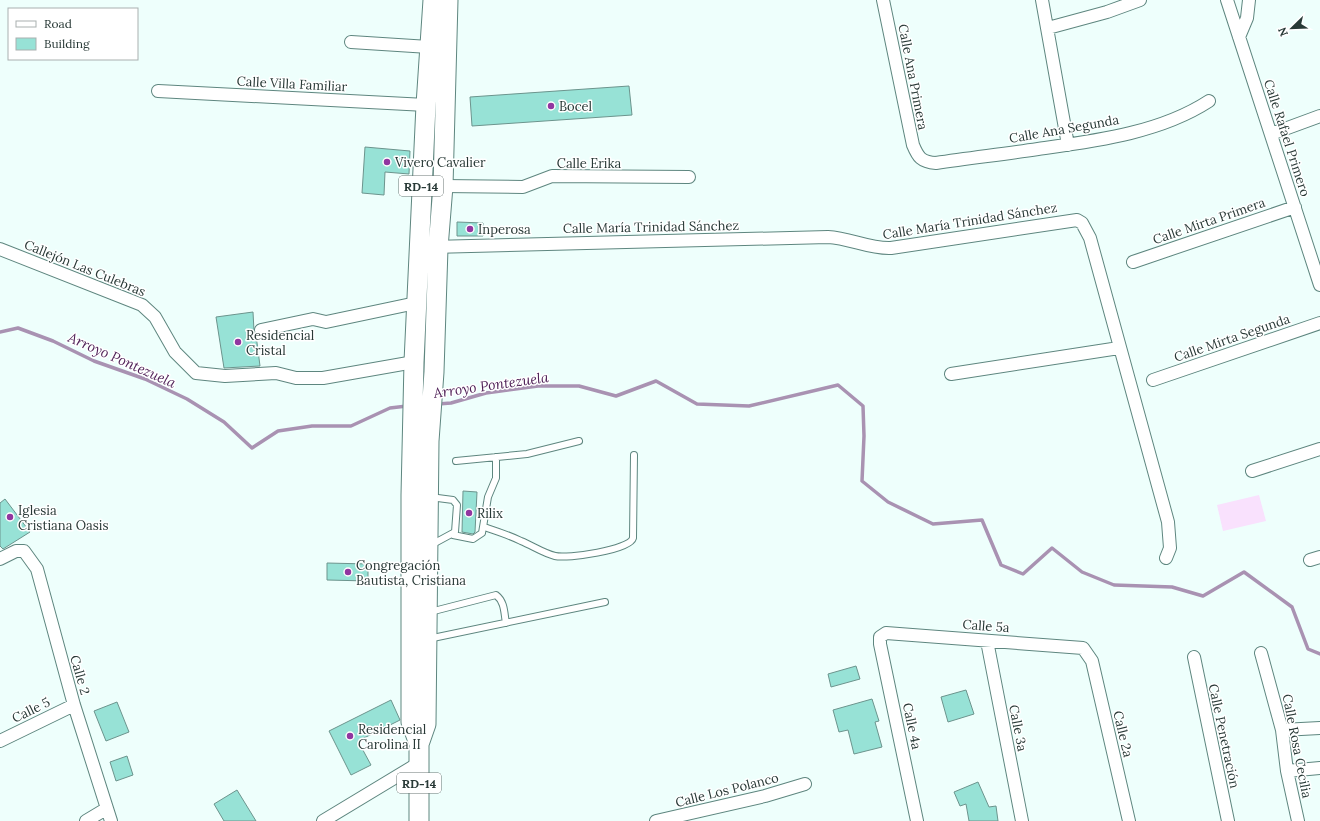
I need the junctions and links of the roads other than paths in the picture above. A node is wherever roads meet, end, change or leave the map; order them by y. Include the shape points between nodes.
1 (433, 0) edge
2 (448, 0) edge
3 (883, 0) edge
4 (1042, 0) edge
5 (1140, 0) edge
6 (1227, 0) edge
7 (1249, 0) edge
8 (1048, 28) junction
9 (1239, 37) junction
10 (351, 42) dead end
11 (429, 47) junction
12 (158, 91) dead end
13 (1209, 101) dead end
14 (426, 105) junction
15 (1320, 116) edge
16 (1271, 134) junction
17 (1068, 145) junction
18 (919, 159) joint
19 (689, 177) dead end
20 (443, 186) junction
21 (1295, 207) junction
22 (418, 247) junction
23 (438, 248) junction
24 (0, 249) edge
25 (1133, 262) dead end
26 (1320, 285) edge
27 (416, 303) junction
28 (1320, 323) edge
29 (261, 330) dead end
30 (1119, 348) junction
31 (414, 367) junction
32 (952, 374) dead end
33 (1153, 380) dead end
34 (421, 441) junction
35 (579, 441) dead end
36 (1320, 449) edge
37 (634, 455) dead end
38 (496, 457) junction
39 (456, 460) dead end
40 (1252, 471) dead end
41 (429, 496) junction
42 (484, 527) junction
43 (452, 535) junction
44 (428, 546) junction
45 (1166, 558) dead end
46 (0, 559) edge
47 (605, 602) dead end
48 (428, 612) junction
49 (506, 623) junction
50 (880, 637) joint
51 (427, 639) junction
52 (987, 640) junction
53 (1261, 653) dead end
54 (1088, 654) joint
55 (1194, 657) dead end
56 (74, 705) junction
57 (1320, 728) edge
58 (1282, 730) junction
59 (0, 741) edge
60 (419, 744) junction
61 (419, 764) junction
62 (1320, 768) edge
63 (1287, 771) junction
64 (805, 784) dead end
65 (107, 815) edge
66 (680, 818) edge
67 (86, 821) edge
68 (111, 821) edge
69 (323, 821) edge
70 (419, 821) edge
71 (656, 821) edge
72 (917, 821) edge
73 (1022, 821) edge
74 (1129, 821) edge
75 (1228, 821) edge
76 (1298, 821) edge

1 - 11 main road, RD-14
2 - 20 main road, RD-14
3 - 18 street, Calle Ana Primera via 913,145
4 - 8 street
5 - 8 street
6 - 9 street, Calle Rafael Primero
7 - 9 street via 1247,18
8 - 17 street
9 - 16 street, Calle Rafael Primero
10 - 11 street
11 - 14 main road, RD-14
12 - 14 street, Calle Villa Familiar
13 - 17 street, Calle Ana Segunda via 1194,111 1148,127
14 - 22 main road, RD-14
15 - 16 street
16 - 21 street, Calle Rafael Primero
17 - 18 street, Calle Ana Segunda via 936,163 927,163
19 - 20 street, Calle Erika via 552,176 523,187
20 - 23 main road, RD-14
21 - 25 street, Calle Mirta Primera
21 - 26 street, Calle Rafael Primero
22 - 23 street, Calle María Trinidad Sánchez
22 - 27 main road, RD-14
23 - 30 street, Calle María Trinidad Sánchez via 828,237 843,238 877,249 1077,220 1082,223 1090,238
23 - 34 main road, RD-14 via 434,372
24 - 31 street, Callejón Las Culebras via 142,305 155,318 175,352 196,374 225,376 276,373 296,378 323,378
27 - 29 street via 326,322 313,319
27 - 31 main road, RD-14
28 - 33 street, Calle Mirta Segunda
30 - 32 street
30 - 45 street, Calle María Trinidad Sánchez via 1168,522 1170,548
31 - 34 main road, RD-14
34 - 41 main road, RD-14
34 - 60 main road, RD-14 via 411,722
35 - 38 lane via 527,454
36 - 40 street
37 - 42 lane via 633,538 616,550 557,557
38 - 39 lane
38 - 42 lane via 496,482 488,497
41 - 43 lane via 450,499 456,503 456,528
41 - 44 main road, RD-14
42 - 43 lane via 482,533 473,540
43 - 44 lane
44 - 48 main road, RD-14
46 - 56 street, Calle 2 via 16,551 24,551 36,569
47 - 49 lane
48 - 49 lane via 496,596 503,604
48 - 51 main road, RD-14
49 - 51 lane
50 - 52 street, Calle 5a via 886,633
50 - 72 street, Calle 4a
51 - 60 main road, RD-14 via 426,724
52 - 54 street, Calle 5a via 1083,648
52 - 73 street, Calle 3a
53 - 58 street, Calle Rosa Cecilia
54 - 74 street, Calle 2a via 1092,660
55 - 75 street, Calle Penetración
56 - 59 street, Calle 5
56 - 65 street, Calle 2
57 - 58 street
58 - 63 street, Calle Rosa Cecilia
60 - 61 main road, RD-14
61 - 69 street
61 - 70 main road, RD-14
62 - 63 street
63 - 76 street, Calle Rosa Cecilia
64 - 66 street, Calle Los Polanco
65 - 67 street
65 - 68 street, Calle 2
66 - 71 street, Calle Los Polanco

